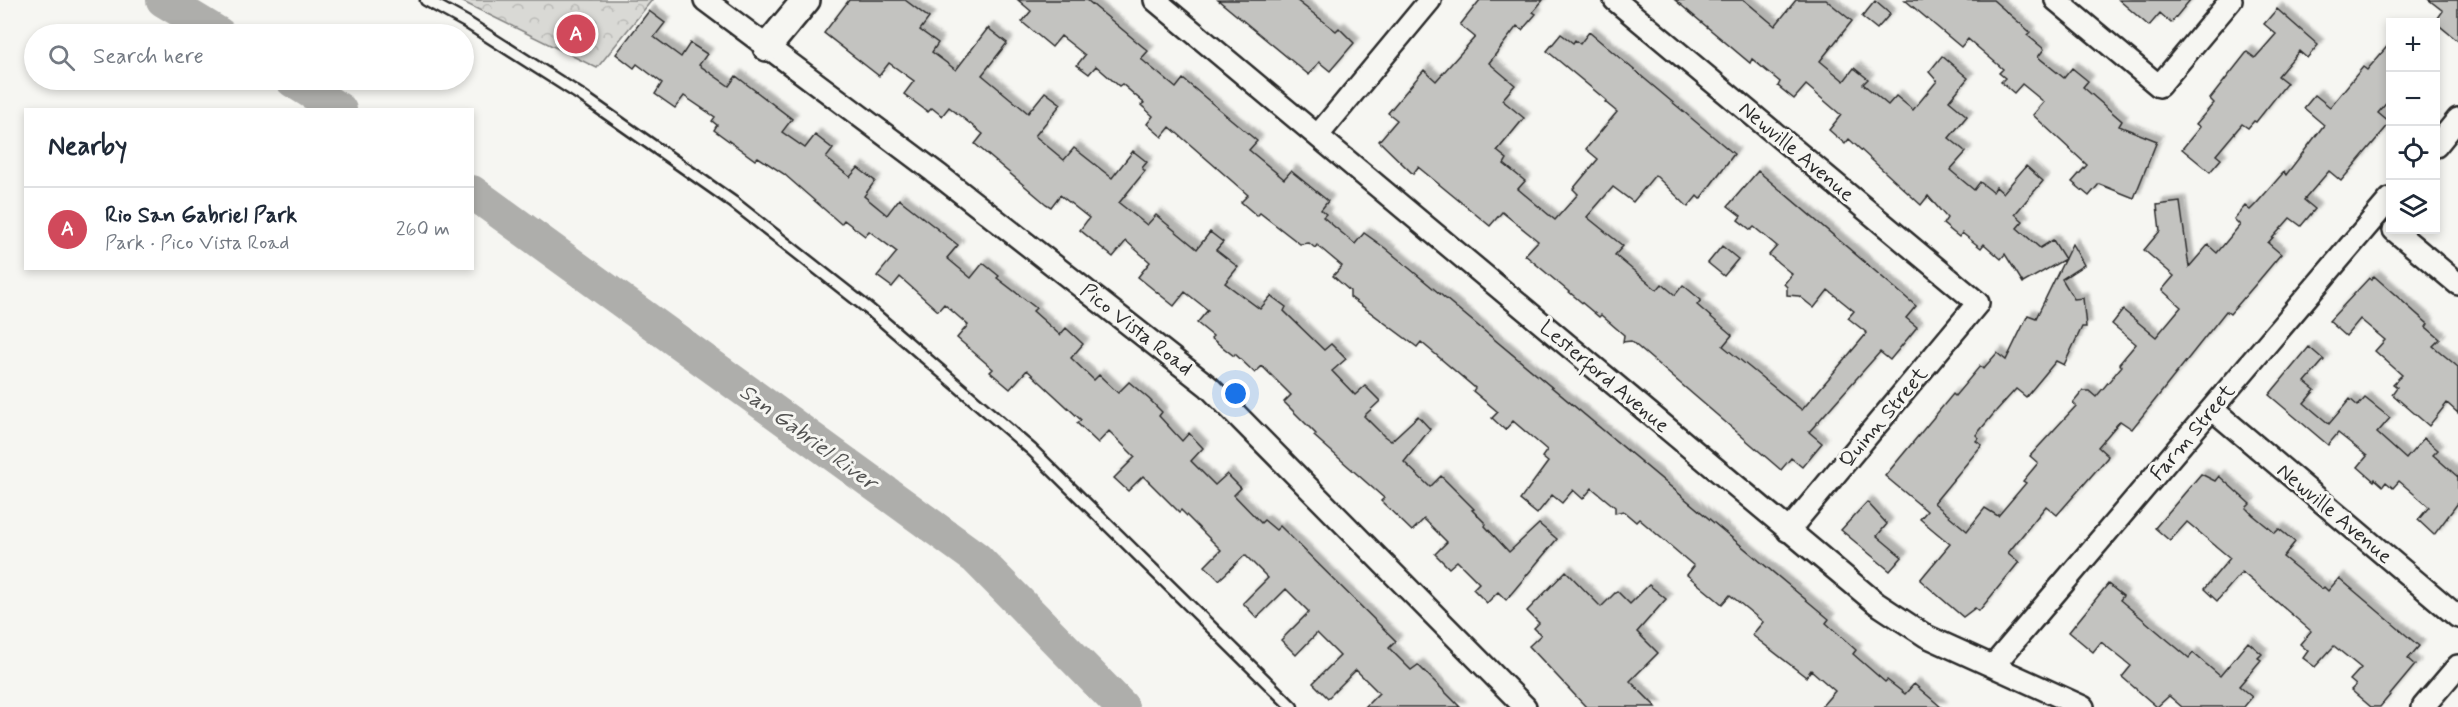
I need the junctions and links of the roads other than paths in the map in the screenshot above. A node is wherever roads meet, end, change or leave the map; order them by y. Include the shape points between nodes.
1 (426, 0) edge
2 (705, 0) edge
3 (806, 0) edge
4 (1155, 0) edge
5 (1430, 0) edge
6 (1615, 0) edge
7 (2056, 0) edge
8 (2231, 0) edge
9 (469, 24) edge
10 (474, 27) edge
11 (767, 46) junction
12 (2458, 119) edge
13 (1318, 135) junction
14 (2440, 141) edge
15 (2384, 220) edge
16 (2399, 234) edge
17 (2458, 284) edge
18 (1978, 303) joint
19 (2212, 409) junction
20 (1788, 531) junction
21 (2458, 617) edge
22 (1993, 666) junction
23 (2458, 666) edge
24 (1292, 707) edge
25 (1525, 707) edge
26 (2083, 707) edge
27 (2423, 707) edge

1 - 9 lane
2 - 11 street, Pico Vista Road
3 - 11 street
4 - 13 street, Lesterford Avenue
5 - 13 street
6 - 18 street, Newville Avenue
7 - 8 street via 2159,86
10 - 24 lane via 582,96 733,202 870,310 1032,450
11 - 25 street, Pico Vista Road via 964,193 1204,382
12 - 14 street
13 - 20 street, Lesterford Avenue
15 - 19 street, Farm Street
16 - 17 street
18 - 20 street, Quinn Street
19 - 21 street, Newville Avenue
19 - 22 street, Farm Street
20 - 22 street, Lesterford Avenue via 1900,621
22 - 26 street, Lesterford Avenue
23 - 27 street

